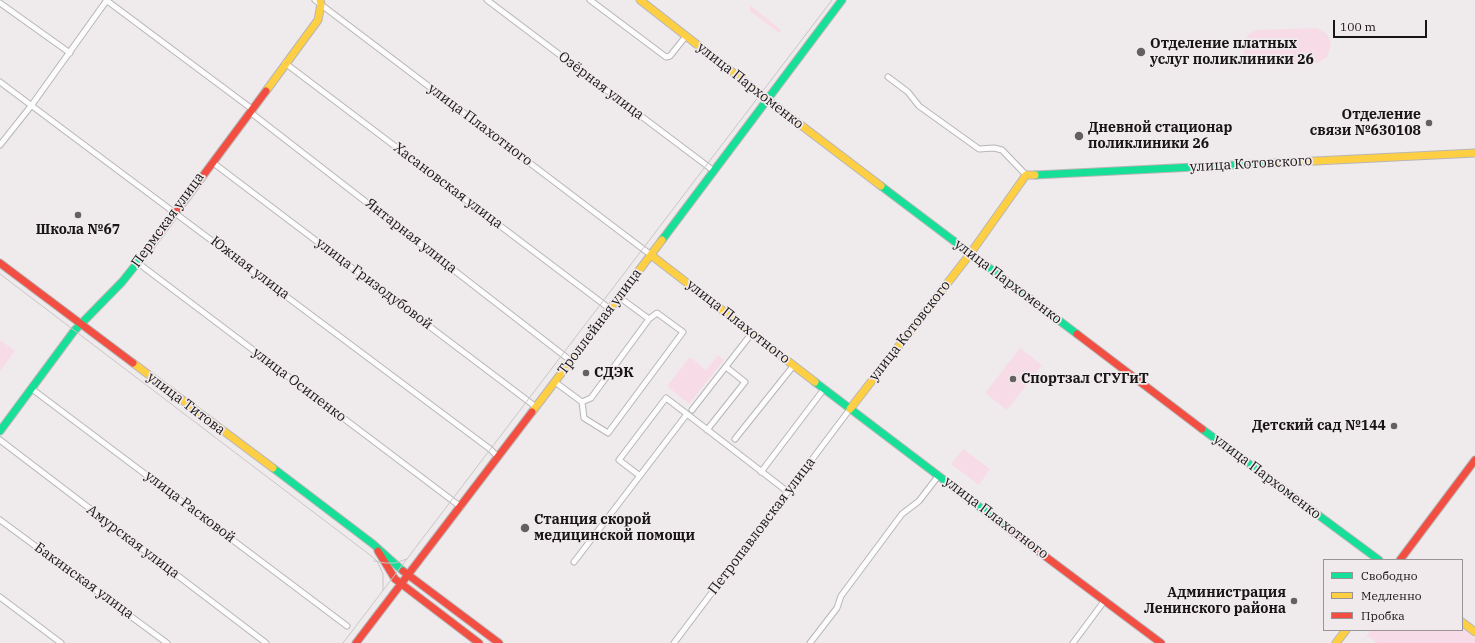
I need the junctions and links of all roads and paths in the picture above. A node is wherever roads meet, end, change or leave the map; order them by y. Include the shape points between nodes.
1 (487, 0) edge
2 (590, 0) edge
3 (640, 0) edge
4 (842, 0) edge
5 (105, 1) edge
6 (319, 1) edge
7 (0, 3) edge
8 (686, 36) junction
9 (70, 53) junction
10 (285, 63) junction
11 (888, 77) dead end
12 (0, 82) edge
13 (768, 100) junction
14 (31, 106) junction
15 (251, 111) junction
16 (0, 145) edge
17 (1475, 153) edge
18 (212, 162) junction
19 (714, 171) junction
20 (1026, 175) junction
21 (175, 212) junction
22 (970, 254) junction
23 (651, 255) junction
24 (0, 263) edge
25 (138, 263) junction
26 (620, 297) junction
27 (610, 309) junction
28 (649, 319) junction
29 (81, 324) junction
30 (752, 333) junction
31 (571, 361) junction
32 (794, 365) junction
33 (726, 367) junction
34 (555, 382) junction
35 (32, 389) junction
36 (824, 389) junction
37 (582, 402) junction
38 (536, 407) junction
39 (850, 409) junction
40 (692, 410) dead end
41 (687, 414) junction
42 (707, 430) junction
43 (0, 431) edge
44 (735, 439) dead end
45 (0, 440) edge
46 (498, 457) junction
47 (1475, 460) edge
48 (761, 472) junction
49 (939, 475) junction
50 (640, 476) junction
51 (788, 492) junction
52 (461, 508) junction
53 (0, 520) edge
54 (373, 544) junction
55 (1378, 559) edge
56 (1401, 559) edge
57 (574, 562) dead end
58 (409, 576) junction
59 (402, 584) junction
60 (0, 597) edge
61 (1104, 600) junction
62 (1463, 623) edge
63 (347, 626) dead end
64 (1345, 631) edge
65 (1475, 632) edge
66 (62, 643) edge
67 (167, 643) edge
68 (266, 643) edge
69 (356, 643) edge
70 (479, 643) edge
71 (499, 643) edge
72 (674, 643) edge
73 (810, 643) edge
74 (1073, 643) edge
75 (1161, 643) edge
76 (1336, 643) edge

1 - 19 street, Озёрная улица
2 - 8 street via 666,57 670,56
3 - 8 street, улица Пархоменко
4 - 13 street, Троллейная улица
5 - 9 street
5 - 15 street, Янтарная улица
6 - 10 street, Пермская улица via 318,20
6 - 23 street, улица Плахотного
7 - 9 street
8 - 13 street, улица Пархоменко
9 - 14 street
10 - 15 street, Пермская улица
10 - 27 street, Хасановская улица
11 - 20 street via 908,92 919,106 979,149 1002,150
12 - 14 street, Южная улица
13 - 19 street, Троллейная улица
13 - 22 street, улица Пархоменко
14 - 16 street
14 - 21 street, Южная улица
15 - 18 street, Пермская улица
15 - 31 street, Янтарная улица
17 - 20 street, улица Котовского
18 - 21 street, Пермская улица
18 - 38 street, улица Гризодубовой
19 - 23 street, Троллейная улица
20 - 22 street, улица Котовского
21 - 25 street, Пермская улица
21 - 46 street, Южная улица
22 - 39 street, улица Котовского
22 - 55 street, улица Пархоменко
23 - 26 street, Троллейная улица
23 - 30 street, улица Плахотного
24 - 29 street, улица Титова
25 - 29 street, Пермская улица
25 - 52 street, улица Осипенко
26 - 27 street, Троллейная улица
26 - 28 street
27 - 31 street, Троллейная улица
28 - 37 street via 591,398
28 - 37 street via 657,314 683,332 608,433 584,418
29 - 35 street, Пермская улица
29 - 54 street, улица Титова
30 - 32 street, улица Плахотного
30 - 33 street
31 - 34 street, Троллейная улица
32 - 36 street, улица Плахотного
32 - 44 street
33 - 40 street
33 - 42 street via 745,382
34 - 37 street
34 - 38 street, Троллейная улица
35 - 43 street, Пермская улица
35 - 63 street, улица Расковой
36 - 39 street, улица Плахотного
36 - 48 street
38 - 46 street, Троллейная улица
39 - 49 street, улица Плахотного
39 - 51 street, Петропавловская улица
41 - 42 street
41 - 50 street
41 - 50 street via 666,398 619,460
42 - 48 street
45 - 68 street, Амурская улица
46 - 52 street, Троллейная улица
47 - 56 street
48 - 51 street
49 - 61 street, улица Плахотного
49 - 73 street via 919,501 902,514 841,596 837,608
50 - 57 street
51 - 72 street, Петропавловская улица
52 - 58 street, Троллейная улица
53 - 67 street, Бакинская улица
54 - 58 street, улица Титова
54 - 59 street, улица Титова via 393,576
58 - 59 street, Троллейная улица
58 - 71 street, улица Титова
59 - 69 street, Троллейная улица
59 - 70 street, улица Титова
60 - 66 street
61 - 74 street
61 - 75 street, улица Плахотного
62 - 65 street
64 - 76 street

